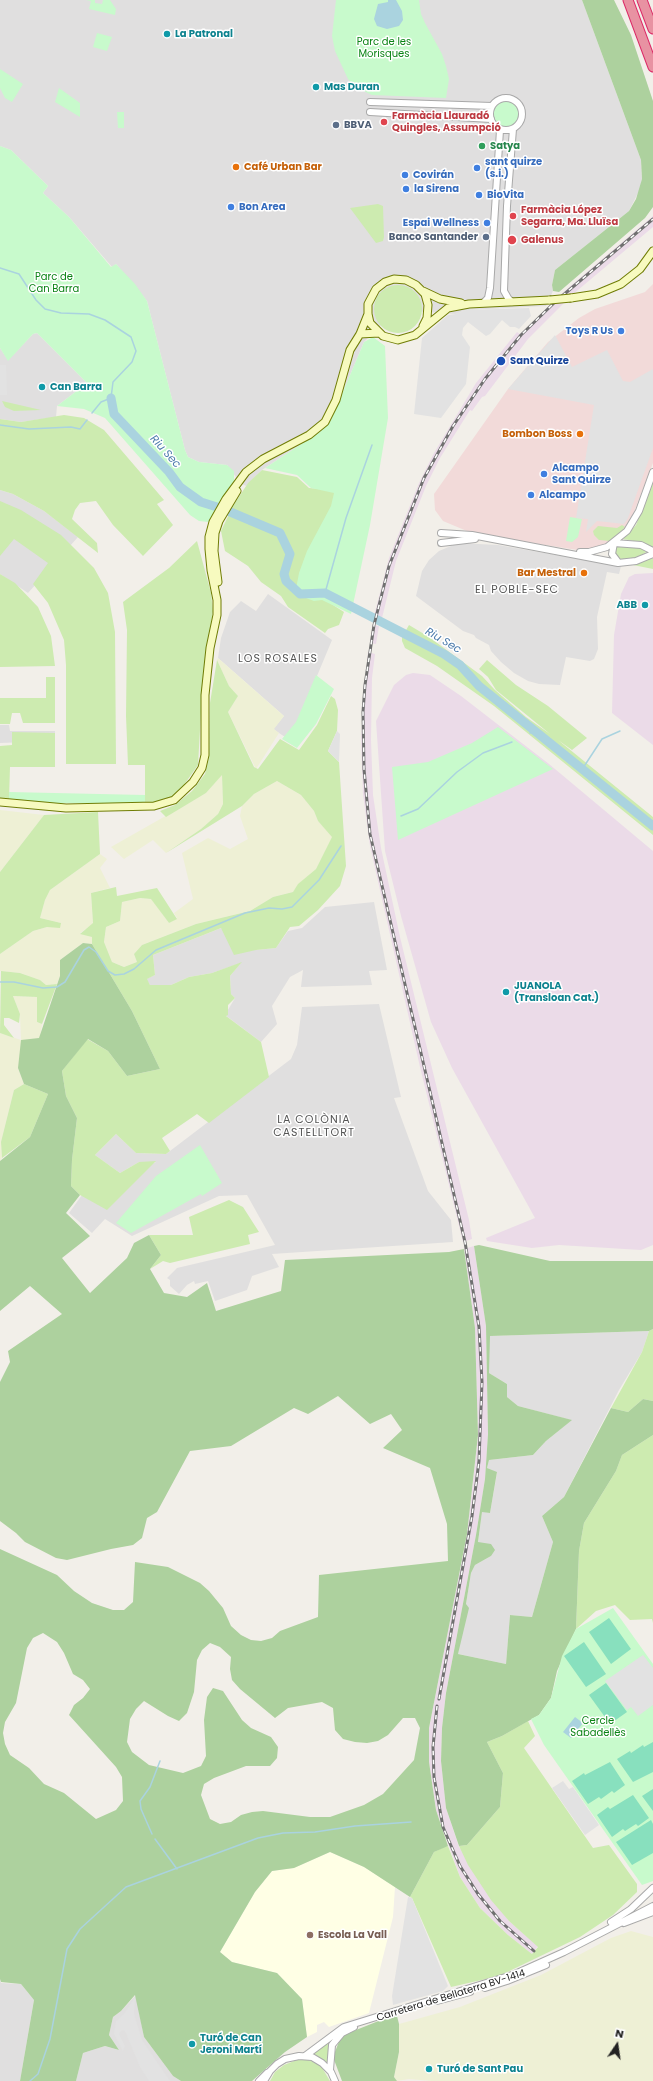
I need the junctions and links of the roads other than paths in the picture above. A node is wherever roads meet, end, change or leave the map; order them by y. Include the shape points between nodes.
1 (628, 0) edge
2 (642, 0) edge
3 (653, 29) edge
4 (653, 67) edge
5 (370, 102) dead end
6 (492, 106) junction
7 (370, 112) dead end
8 (491, 119) junction
9 (513, 128) junction
10 (500, 130) junction
11 (653, 251) edge
12 (423, 291) junction
13 (512, 302) junction
14 (469, 304) junction
15 (483, 304) junction
16 (368, 314) junction
17 (423, 326) junction
18 (379, 333) junction
19 (360, 334) junction
20 (275, 454) junction
21 (653, 472) edge
22 (441, 533) dead end
23 (492, 540) junction
24 (441, 543) dead end
25 (614, 543) junction
26 (653, 552) edge
27 (566, 553) junction
28 (618, 563) junction
29 (205, 703) junction
30 (0, 802) edge
31 (653, 1888) edge
32 (653, 1907) edge
33 (653, 1912) edge
34 (616, 1928) junction
35 (587, 1939) junction
36 (395, 2012) junction
37 (370, 2020) junction
38 (306, 2056) junction
39 (330, 2070) junction
40 (270, 2071) junction
41 (259, 2081) edge
42 (264, 2081) edge
43 (336, 2081) edge

1 - 4 highway
2 - 3 highway
5 - 6 street
6 - 8 street
6 - 9 street via 499,98 507,97 517,101 523,114 520,124
7 - 8 street
8 - 10 street
9 - 10 street via 507,131
9 - 13 street via 504,291
10 - 15 street via 490,288 488,298
11 - 13 main road, bridge via 640,269 620,284 597,294
12 - 14 main road via 450,302
12 - 16 main road via 406,280 389,280 378,286 373,293
12 - 17 main road via 428,312
13 - 15 main road
14 - 15 main road
14 - 17 main road via 445,309
16 - 18 main road via 370,323
16 - 19 main road
17 - 18 main road via 415,335 400,340 387,338
18 - 19 main road
19 - 20 main road via 350,350 336,400 325,422 309,435
20 - 29 main road via 256,468 244,482 216,529 214,551 220,616
20 - 29 main road via 263,459 240,478 214,522 209,537 217,609
21 - 25 street via 633,522
22 - 23 street via 472,535
23 - 24 street via 471,539
23 - 27 street
25 - 26 street via 640,545
25 - 27 street via 589,552
25 - 28 street via 612,554
26 - 28 street via 636,561
27 - 28 street
29 - 30 main road via 203,765 187,789 170,803 151,807 66,808
31 - 35 street via 631,1909
32 - 34 street, Carretera de Bellaterra BV-1414
32 - 35 street, Carretera de Bellaterra BV-1414
33 - 34 street, Carretera de Bellaterra BV-1414
34 - 36 street, Carretera de Bellaterra BV-1414 via 566,1956 507,1981
35 - 36 street via 515,1974
36 - 37 street, Carretera de Bellaterra BV-1414
37 - 38 street, Carretera de Bellaterra BV-1414 via 344,2027
37 - 39 street, Carretera de Bellaterra BV-1414 via 342,2033 332,2045
38 - 39 street via 321,2062
38 - 40 street via 285,2058
39 - 43 street
40 - 41 street
40 - 42 street

